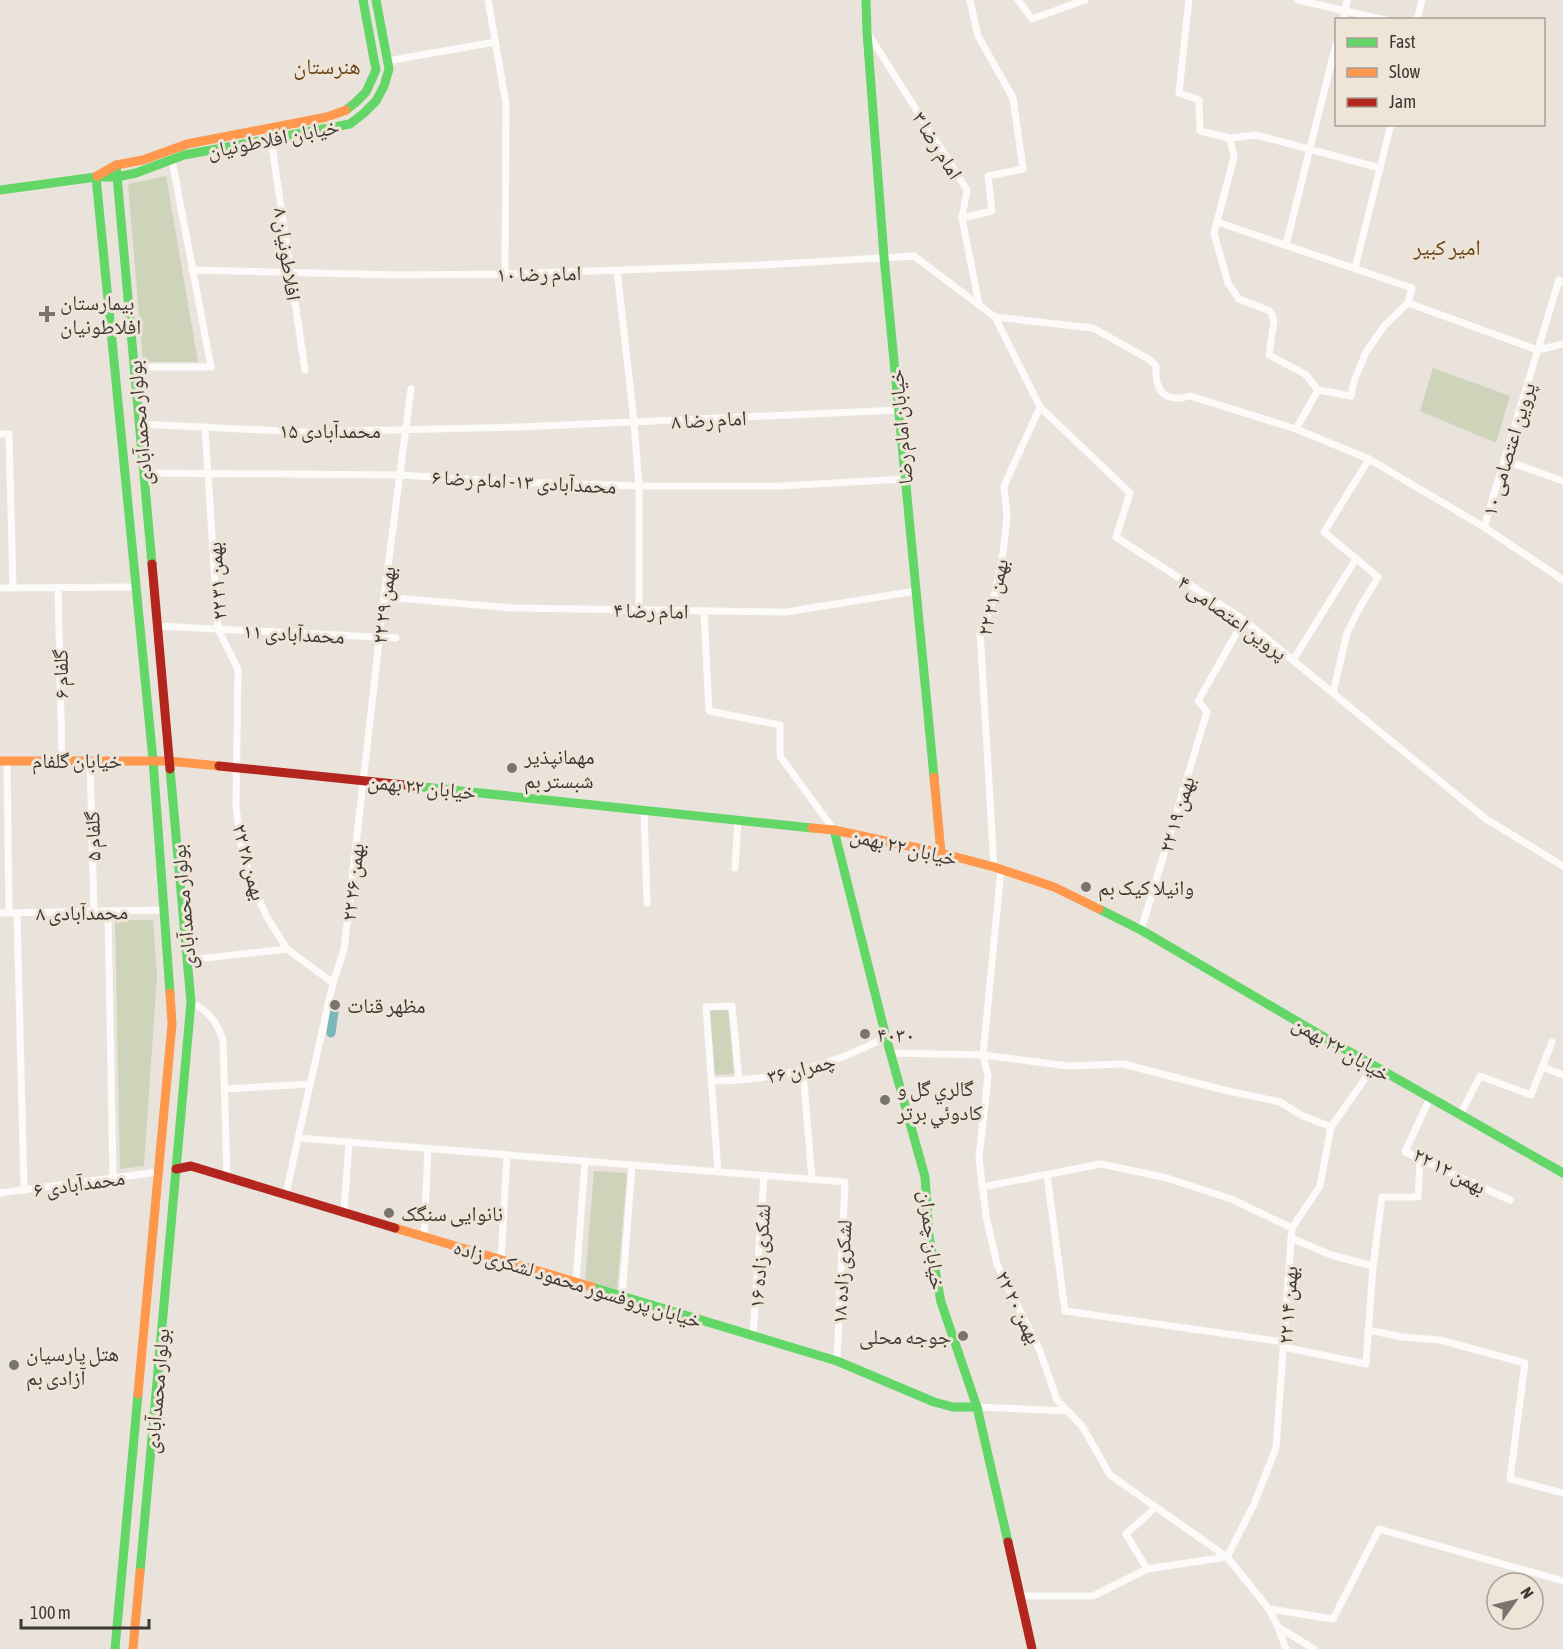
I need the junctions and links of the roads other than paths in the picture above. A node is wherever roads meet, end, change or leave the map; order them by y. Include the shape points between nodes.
1 (363, 0) edge
2 (376, 0) edge
3 (488, 0) edge
4 (866, 0) edge
5 (970, 0) edge
6 (1018, 0) edge
7 (1085, 0) edge
8 (1189, 0) edge
9 (1298, 0) edge
10 (1347, 0) edge
11 (1422, 0) edge
12 (1345, 10) junction
13 (1343, 18) edge
14 (1377, 18) edge
15 (1418, 18) edge
16 (867, 32) junction
17 (495, 42) junction
18 (1335, 48) edge
19 (387, 61) junction
20 (1390, 126) edge
21 (1230, 138) junction
22 (271, 139) junction
23 (1310, 149) junction
24 (172, 160) junction
25 (116, 165) junction
26 (1380, 168) junction
27 (96, 177) junction
28 (117, 177) junction
29 (0, 190) edge
30 (962, 218) junction
31 (1217, 222) junction
32 (1286, 245) junction
33 (884, 257) junction
34 (1355, 268) junction
35 (192, 270) junction
36 (617, 270) junction
37 (290, 273) junction
38 (505, 274) junction
39 (1563, 282) edge
40 (1408, 303) junction
41 (979, 305) junction
42 (995, 317) junction
43 (131, 338) junction
44 (112, 339) junction
45 (1563, 344) edge
46 (1538, 350) junction
47 (134, 367) junction
48 (305, 370) dead end
49 (411, 389) dead end
50 (1318, 390) junction
51 (1040, 407) junction
52 (899, 410) junction
53 (634, 422) junction
54 (139, 424) junction
55 (205, 427) junction
56 (520, 427) joint
57 (1296, 429) junction
58 (406, 430) junction
59 (0, 434) edge
60 (1369, 459) junction
61 (1504, 460) junction
62 (143, 473) junction
63 (208, 473) junction
64 (400, 475) junction
65 (905, 479) junction
66 (1563, 481) edge
67 (639, 486) junction
68 (1484, 527) junction
69 (1356, 559) junction
70 (1563, 580) edge
71 (136, 587) junction
72 (0, 588) edge
73 (13, 588) junction
74 (58, 588) junction
75 (916, 591) junction
76 (384, 597) junction
77 (639, 610) junction
78 (704, 611) junction
79 (1245, 620) junction
80 (157, 626) junction
81 (218, 629) junction
82 (380, 637) junction
83 (396, 638) dead end
84 (1293, 660) junction
85 (1333, 693) junction
86 (62, 760) junction
87 (90, 760) junction
88 (153, 760) junction
89 (170, 760) junction
90 (4, 761) edge
91 (237, 767) junction
92 (363, 780) junction
93 (644, 809) junction
94 (738, 820) junction
95 (834, 830) junction
96 (941, 853) junction
97 (1563, 866) edge
98 (735, 868) dead end
99 (998, 868) junction
100 (647, 903) dead end
101 (164, 910) junction
102 (108, 911) junction
103 (94, 912) junction
104 (0, 913) edge
105 (13, 913) junction
106 (1141, 930) junction
107 (287, 949) junction
108 (188, 960) junction
109 (333, 983) junction
110 (191, 1002) junction
111 (886, 1037) junction
112 (1552, 1042) dead end
113 (891, 1053) junction
114 (983, 1054) junction
115 (1374, 1066) junction
116 (1543, 1067) junction
117 (803, 1071) junction
118 (1563, 1075) edge
119 (739, 1080) junction
120 (711, 1081) junction
121 (310, 1084) junction
122 (225, 1089) junction
123 (1430, 1098) junction
124 (1460, 1115) junction
125 (1331, 1127) junction
126 (298, 1138) junction
127 (349, 1142) junction
128 (428, 1148) junction
129 (507, 1155) junction
130 (1420, 1159) junction
131 (585, 1161) junction
132 (632, 1165) junction
133 (176, 1169) junction
134 (158, 1172) junction
135 (718, 1172) junction
136 (1563, 1173) edge
137 (1047, 1174) junction
138 (764, 1176) junction
139 (227, 1177) junction
140 (114, 1178) junction
141 (812, 1179) junction
142 (982, 1187) junction
143 (24, 1190) junction
144 (0, 1193) edge
145 (286, 1195) junction
146 (1510, 1200) dead end
147 (344, 1212) junction
148 (1292, 1228) junction
149 (424, 1236) junction
150 (1291, 1238) junction
151 (501, 1260) junction
152 (1373, 1266) junction
153 (576, 1282) junction
154 (622, 1296) junction
155 (1368, 1330) junction
156 (753, 1336) junction
157 (1284, 1345) junction
158 (837, 1361) junction
159 (978, 1407) junction
160 (1068, 1412) junction
161 (1563, 1493) edge
162 (1156, 1507) junction
163 (1227, 1557) junction
164 (1147, 1569) junction
165 (1563, 1581) edge
166 (1020, 1596) junction
167 (1269, 1609) junction
168 (1278, 1627) junction
169 (115, 1649) edge
170 (133, 1649) edge
171 (1032, 1649) edge
172 (1286, 1649) edge
173 (1314, 1649) edge

1 - 25 main road, خیابان افلاطونیان via 376,70 366,92 349,108 327,117 187,144
2 - 19 main road, خیابان افلاطونیان
3 - 17 street
4 - 16 main road, خیابان امام رضا
5 - 30 street via 978,36 1013,98 1023,168 988,176 992,211
6 - 7 street via 1032,19
8 - 21 street via 1179,93 1199,100 1200,131
9 - 12 street
10 - 12 street
11 - 15 street
12 - 13 street
12 - 14 street
16 - 30 street, امام رضا ۳ via 967,190
16 - 33 main road, خیابان امام رضا
17 - 19 street
17 - 38 street via 506,104
18 - 23 street
19 - 22 main road, خیابان افلاطونیان via 387,78 380,94 350,124
20 - 26 street
21 - 23 street via 1256,135
21 - 31 street via 1234,157
22 - 24 main road, خیابان افلاطونیان
22 - 37 street, افلاطونیان ۸
23 - 26 street
23 - 32 street
24 - 28 main road, خیابان افلاطونیان
24 - 35 street
25 - 27 main road, خیابان افلاطونیان
25 - 28 main road, بولوار محمدآبادی
26 - 34 street
27 - 28 main road, خیابان افلاطونیان
27 - 29 main road, خیابان افلاطونیان
27 - 44 main road, بولوار محمدآبادی
28 - 43 main road, بولوار محمدآبادی
30 - 41 street, امام رضا ۳
31 - 32 street
31 - 50 street via 1214,233 1228,283 1239,299 1270,311 1274,320 1269,355 1305,374
32 - 34 street
33 - 36 street, امام رضا ۱۰
33 - 41 street, امام رضا ۱۰ via 914,256
33 - 52 main road, خیابان امام رضا
34 - 40 street via 1412,288
35 - 37 street, امام رضا ۱۰
35 - 47 street via 211,367
36 - 38 street, امام رضا ۱۰
36 - 53 street
37 - 38 street, امام رضا ۱۰
37 - 48 street, افلاطونیان ۸
39 - 46 street, پروین اعتصامی ۱۰ via 1558,280
40 - 46 street
40 - 50 street via 1385,325 1366,352 1351,396
41 - 42 street, امام رضا ۱۰
42 - 51 street, پروین اعتصامی ۴
42 - 57 street via 1093,328 1150,360 1156,366 1157,383 1170,398 1190,396
43 - 44 main road
43 - 47 main road, بولوار محمدآبادی
44 - 71 main road, بولوار محمدآبادی
45 - 46 street
46 - 61 street, پروین اعتصامی ۱۰
47 - 54 main road, بولوار محمدآبادی
49 - 58 street, ۲۲ بهمن ۲۹
50 - 57 street
51 - 79 street, پروین اعتصامی ۴ via 1130,493 1116,537
51 - 99 street, ۲۲ بهمن ۲۱ via 1004,486 1004,546 994,597 980,631
52 - 53 street, امام رضا ۸
52 - 65 main road, خیابان امام رضا
53 - 56 street, امام رضا ۸
53 - 67 street
54 - 55 street, محمدآبادی ۱۵
54 - 62 main road, بولوار محمدآبادی
55 - 58 street, محمدآبادی ۱۵ via 305,432
55 - 63 street, ۲۲ بهمن ۳۱
56 - 58 street, محمدآبادی ۱۵
57 - 60 street
58 - 64 street, ۲۲ بهمن ۲۹
59 - 73 street via 9,434
60 - 68 street
60 - 69 street via 1324,532
61 - 66 street
61 - 68 street, پروین اعتصامی ۱۰
62 - 63 street, محمدآبادی ۱۳- امام رضا ۶
62 - 80 main road, بولوار محمدآبادی
63 - 64 street, محمدآبادی ۱۳- امام رضا ۶
63 - 81 street, ۲۲ بهمن ۳۱
64 - 67 street, محمدآبادی ۱۳- امام رضا ۶
64 - 76 street, ۲۲ بهمن ۲۹
65 - 67 street, محمدآبادی ۱۳- امام رضا ۶ via 781,486
65 - 75 main road, خیابان امام رضا
67 - 77 street
68 - 70 street, پروین اعتصامی ۱۰
69 - 84 street
69 - 85 street via 1378,577 1347,633
71 - 74 street
71 - 88 main road, بولوار محمدآبادی
72 - 73 street
73 - 74 street
74 - 86 street, گلفام ۶
75 - 78 street, امام رضا ۴ via 786,612
75 - 96 main road, خیابان امام رضا
76 - 77 street, امام رضا ۴ via 512,608
76 - 82 street, ۲۲ بهمن ۲۹
77 - 78 street, امام رضا ۴
78 - 95 street via 710,711 780,725 780,756
79 - 84 street, پروین اعتصامی ۴
79 - 106 street, ۲۲ بهمن ۱۹ via 1198,701 1207,712
80 - 81 street, محمدآبادی ۱۱
80 - 89 main road, بولوار محمدآبادی
81 - 82 street, محمدآبادی ۱۱
81 - 91 street, ۲۲ بهمن ۳۱ via 238,669
82 - 83 street, محمدآبادی ۱۱
82 - 92 street, ۲۲ بهمن ۲۹
84 - 85 street, پروین اعتصامی ۴
85 - 97 street, پروین اعتصامی ۴ via 1486,819
86 - 87 main road, خیابان گلفام
86 - 90 main road, خیابان گلفام
87 - 88 main road, خیابان گلفام
87 - 103 street, گلفام ۵
88 - 89 main road, خیابان گلفام
88 - 101 main road, بولوار محمدآبادی
89 - 91 main road, خیابان ۲۲ بهمن
89 - 108 main road, بولوار محمدآبادی
90 - 105 street
91 - 92 main road, خیابان ۲۲ بهمن
91 - 107 street, ۲۲ بهمن ۲۸ via 236,806 246,863 267,917
92 - 93 main road, خیابان ۲۲ بهمن
92 - 109 street, ۲۲ بهمن ۲۶ via 344,950
93 - 94 main road, خیابان ۲۲ بهمن
93 - 100 street
94 - 95 main road, خیابان ۲۲ بهمن
94 - 98 street
95 - 96 main road, خیابان ۲۲ بهمن
95 - 111 main road, خیابان چمران
96 - 99 main road, خیابان ۲۲ بهمن
99 - 106 main road, خیابان ۲۲ بهمن via 1054,887
99 - 114 street, ۲۲ بهمن ۲۰
101 - 102 street, محمدآبادی ۸
101 - 134 main road, بولوار محمدآبادی via 171,1024
102 - 103 street, محمدآبادی ۸
102 - 140 street
103 - 105 street, محمدآبادی ۸
104 - 105 street, محمدآبادی ۸
105 - 143 street
106 - 115 main road, خیابان ۲۲ بهمن
107 - 108 street
107 - 109 street
108 - 110 main road, بولوار محمدآبادی
109 - 121 street, ۲۲ بهمن ۲۶
110 - 122 street via 205,1010 219,1028
110 - 133 main road, بولوار محمدآبادی
111 - 113 main road, خیابان چمران
111 - 117 street, چمران ۳۶ via 860,1051
112 - 116 street
113 - 114 street
113 - 159 main road, خیابان چمران via 925,1176 929,1236 941,1302
114 - 125 street via 1068,1066 1123,1064 1280,1102
114 - 142 street, ۲۲ بهمن ۲۰ via 988,1076 979,1158
115 - 123 main road, خیابان ۲۲ بهمن
115 - 125 street, ۲۲ بهمن ۱۴
116 - 118 street
116 - 124 street via 1531,1095 1480,1076
117 - 119 street, چمران ۳۶
117 - 141 street
119 - 120 street, چمران ۳۶
119 - 120 street via 732,1006 706,1007
120 - 135 street
121 - 122 street
121 - 126 street, ۲۲ بهمن ۲۶
122 - 139 street
123 - 124 main road, خیابان ۲۲ بهمن
123 - 130 street, ۲۲ بهمن ۱۲ via 1405,1152
124 - 136 main road, خیابان ۲۲ بهمن
125 - 148 street, ۲۲ بهمن ۱۴ via 1320,1186
126 - 127 street
126 - 145 street, ۲۲ بهمن ۲۶
127 - 128 street
127 - 147 street
128 - 129 street
128 - 149 street
129 - 131 street
129 - 151 street
130 - 146 street, ۲۲ بهمن ۱۲
130 - 152 street via 1418,1197 1382,1197
131 - 132 street
131 - 153 street
132 - 135 street
132 - 154 street
133 - 134 main road, خیابان پروفسور محمود لشکری زاده
133 - 139 main road, خیابان پروفسور محمود لشکری زاده via 191,1166
133 - 170 main road, بولوار محمدآبادی
134 - 140 street, محمدآبادی ۶
134 - 169 main road, بولوار محمدآبادی
135 - 138 street
137 - 142 street
137 - 148 street via 1101,1164 1167,1178 1231,1199
137 - 157 street via 1065,1311
138 - 141 street
138 - 156 street, لشکری زاده ١۶
139 - 145 main road, خیابان پروفسور محمود لشکری زاده
140 - 143 street, محمدآبادی ۶
141 - 158 street, لشکری زاده ۱۸ via 845,1182
142 - 160 street, ۲۲ بهمن ۲۰ via 997,1264 1040,1351 1057,1400
143 - 144 street, محمدآبادی ۶
145 - 147 main road, خیابان پروفسور محمود لشکری زاده
147 - 149 main road, خیابان پروفسور محمود لشکری زاده
148 - 150 street, ۲۲ بهمن ۱۴
149 - 151 main road, خیابان پروفسور محمود لشکری زاده
150 - 152 street via 1331,1256
150 - 157 street, ۲۲ بهمن ۱۴
151 - 153 main road, خیابان پروفسور محمود لشکری زاده
152 - 155 street
153 - 154 main road, خیابان پروفسور محمود لشکری زاده
154 - 156 main road, خیابان پروفسور محمود لشکری زاده
155 - 157 street via 1366,1364
155 - 161 street via 1440,1340 1525,1363 1510,1479
156 - 158 main road, خیابان پروفسور محمود لشکری زاده
157 - 163 street, ۲۲ بهمن ۱۴ via 1276,1449
158 - 159 main road, خیابان پروفسور محمود لشکری زاده via 934,1402
159 - 160 street
159 - 166 main road, خیابان چمران
160 - 162 street, ۲۲ بهمن ۲۰ via 1082,1426 1110,1475
162 - 163 street, ۲۲ بهمن ۲۰
162 - 164 street via 1126,1534
163 - 164 street
163 - 167 street, ۲۲ بهمن ۲۰
164 - 166 street via 1093,1596
165 - 167 street via 1379,1529 1333,1619
166 - 171 main road, خیابان چمران
167 - 168 street, ۲۲ بهمن ۲۰
168 - 172 street, ۲۲ بهمن ۲۰
168 - 173 street

